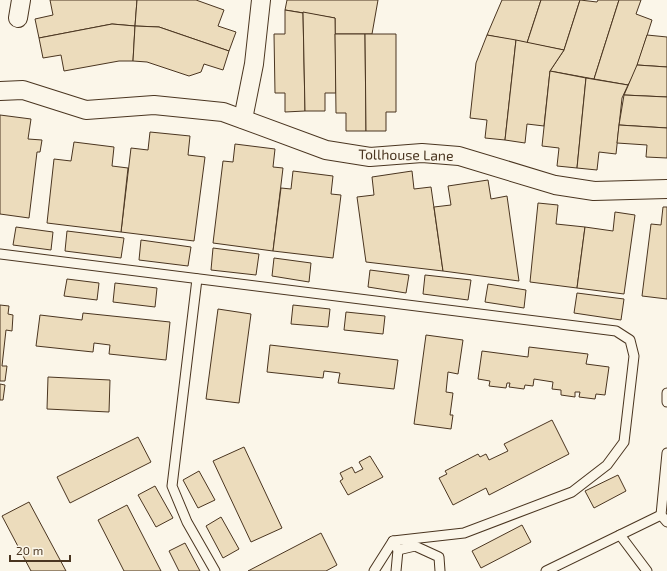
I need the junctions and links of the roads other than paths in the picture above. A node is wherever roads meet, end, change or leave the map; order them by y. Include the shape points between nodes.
1 (21, 0) edge
2 (261, 0) edge
3 (18, 18) dead end
4 (0, 91) edge
5 (243, 119) junction
6 (667, 189) edge
7 (0, 254) edge
8 (197, 279) junction
9 (667, 393) edge
10 (667, 402) edge
11 (667, 453) edge
12 (664, 518) edge
13 (620, 535) junction
14 (393, 540) junction
15 (398, 550) junction
16 (215, 571) edge
17 (374, 571) edge
18 (396, 571) edge
19 (440, 571) edge
20 (546, 571) edge
21 (647, 571) edge

1 - 3 street
2 - 5 street via 254,64
4 - 5 street, Tollhouse Lane via 23,90 86,110 154,105 223,112
5 - 6 street, Tollhouse Lane via 326,150 370,157 422,153 459,156 556,185 594,191
7 - 8 lane
8 - 14 lane via 616,331 630,340 634,356 624,442 607,465 572,492 464,533
8 - 16 lane via 172,486 187,522
9 - 10 lane
11 - 12 lane
12 - 13 lane
13 - 20 lane
13 - 21 lane
14 - 15 lane
14 - 17 lane
15 - 18 lane
15 - 19 lane via 415,546 438,557

